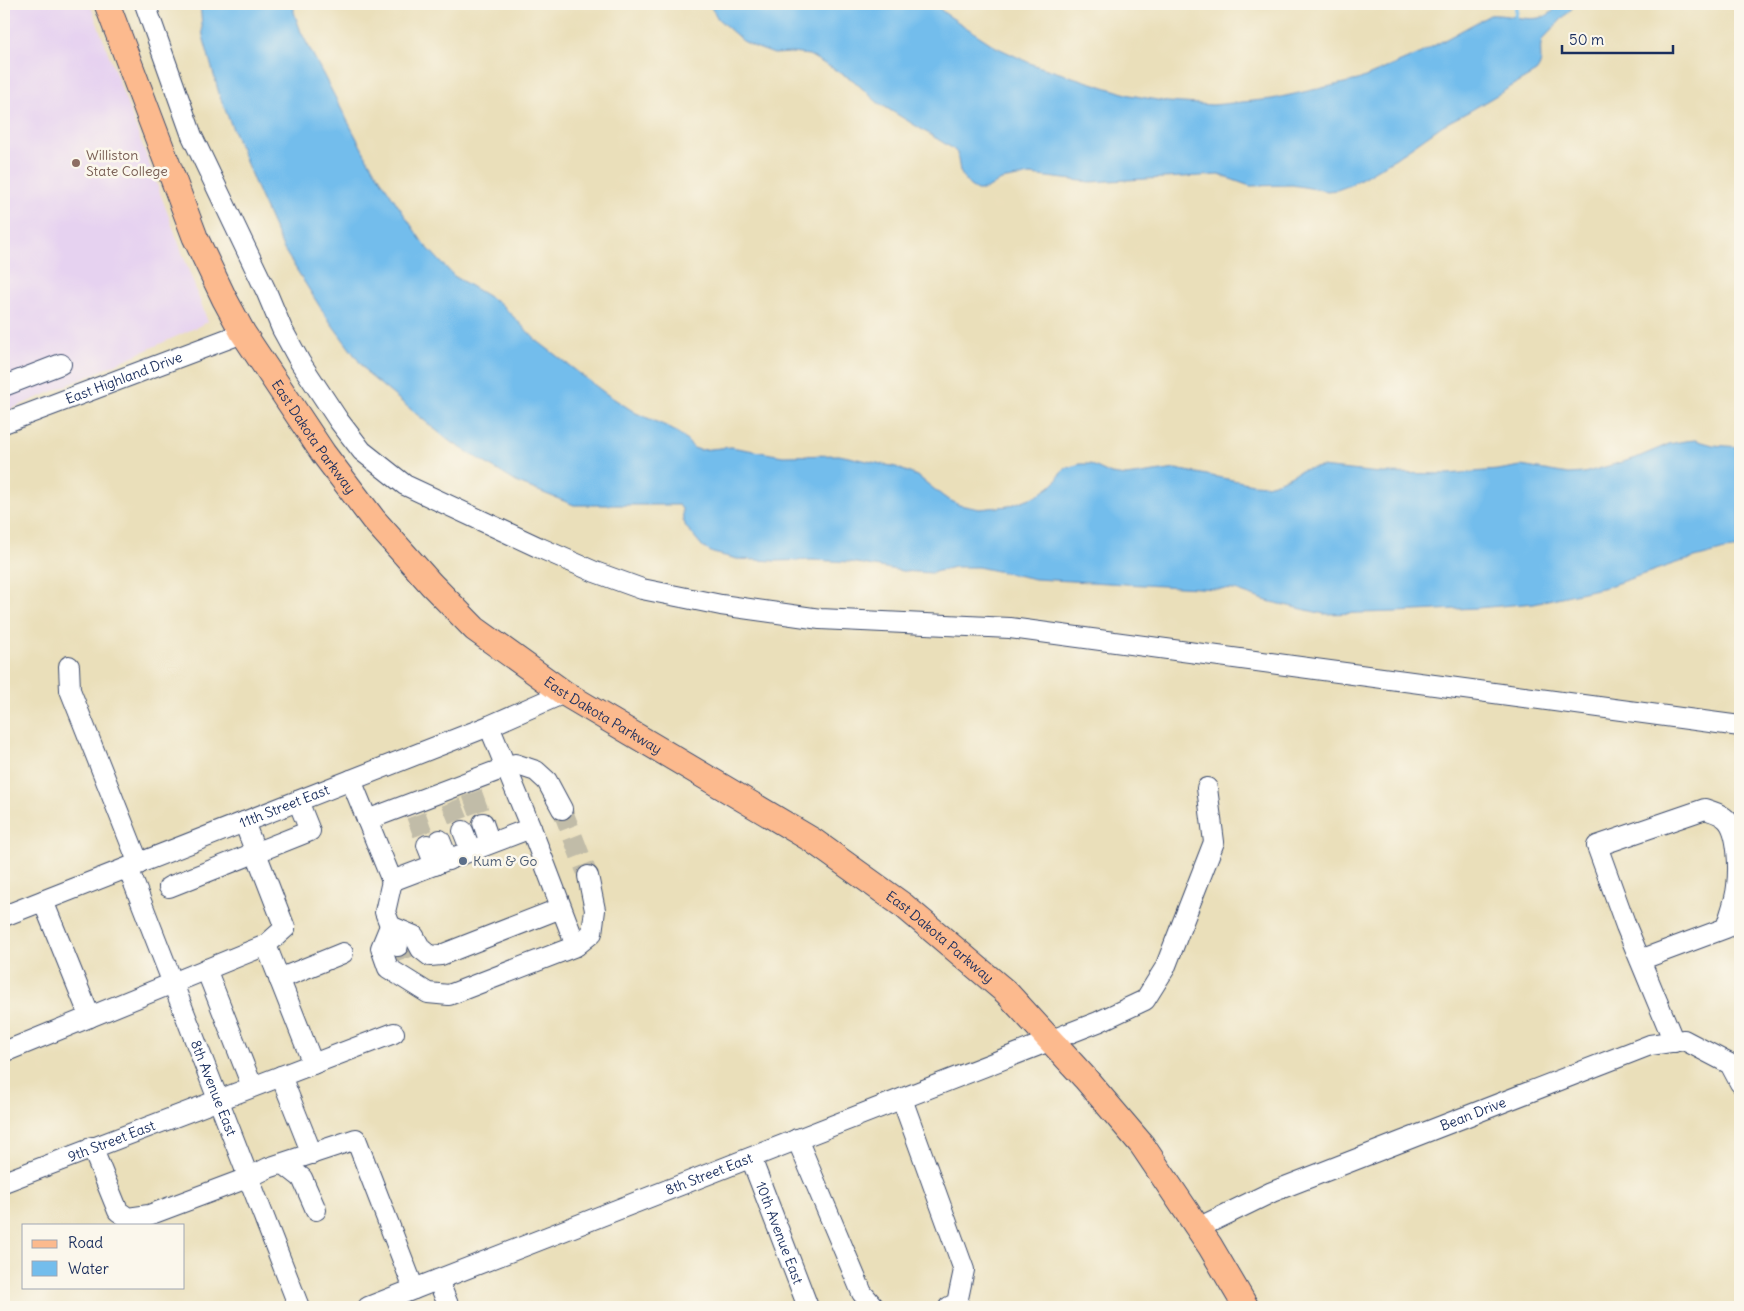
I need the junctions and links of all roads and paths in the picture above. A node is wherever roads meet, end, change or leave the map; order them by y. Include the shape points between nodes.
1 (107, 4) edge
2 (144, 4) edge
3 (244, 333) junction
4 (61, 364) dead end
5 (4, 386) edge
6 (4, 423) edge
7 (69, 666) dead end
8 (564, 693) junction
9 (489, 726) junction
10 (1740, 726) edge
11 (506, 767) junction
12 (351, 780) junction
13 (1208, 788) dead end
14 (298, 801) junction
15 (562, 810) tunnel mouth
16 (367, 820) junction
17 (244, 822) junction
18 (483, 823) tunnel mouth
19 (531, 828) junction
20 (463, 831) tunnel mouth
21 (434, 842) tunnel mouth
22 (190, 843) junction
23 (490, 844) junction
24 (471, 851) junction
25 (256, 852) junction
26 (442, 862) junction
27 (133, 866) junction
28 (202, 874) junction
29 (588, 876) tunnel mouth
30 (1182, 878) dead end
31 (392, 881) junction
32 (169, 887) dead end
33 (43, 901) junction
34 (1191, 903) junction
35 (561, 908) junction
36 (4, 916) edge
37 (390, 926) junction
38 (266, 944) junction
39 (576, 946) junction
40 (343, 953) dead end
41 (1640, 960) junction
42 (206, 969) junction
43 (279, 979) junction
44 (411, 981) junction
45 (172, 983) junction
46 (90, 1017) junction
47 (394, 1033) dead end
48 (1050, 1040) junction
49 (1674, 1042) junction
50 (4, 1052) edge
51 (312, 1064) junction
52 (281, 1076) junction
53 (1740, 1083) edge
54 (252, 1086) junction
55 (902, 1098) junction
56 (218, 1099) junction
57 (797, 1140) junction
58 (92, 1148) junction
59 (312, 1154) junction
60 (751, 1158) junction
61 (284, 1164) junction
62 (250, 1177) junction
63 (4, 1182) edge
64 (316, 1210) dead end
65 (1198, 1228) junction
66 (438, 1280) junction
67 (414, 1289) junction
68 (299, 1307) edge
69 (368, 1307) edge
70 (449, 1307) edge
71 (808, 1307) edge
72 (874, 1307) edge
73 (949, 1307) edge
74 (1246, 1307) edge

1 - 3 main road, East Dakota Parkway via 195,237
2 - 10 street via 192,136 282,329 339,421 362,451 405,485 538,547 642,589 730,606 820,619 1010,628
3 - 6 street, East Highland Drive
3 - 8 main road, East Dakota Parkway via 323,453 374,519 431,584 475,629
4 - 5 street
7 - 27 street, 8th Avenue East via 70,690
8 - 9 street, 11th Street East
8 - 48 main road, East Dakota Parkway via 812,840 904,906 1000,986
9 - 11 street
9 - 12 street, 11th Street East
11 - 15 street via 515,764 536,771 547,781
11 - 16 street via 449,796
11 - 19 street
12 - 14 street, 11th Street East
12 - 16 street
13 - 34 street, 8th Street East via 1214,842
14 - 17 street, 11th Street East
14 - 25 street via 310,831
16 - 31 street
17 - 22 street, 11th Street East
17 - 25 street
18 - 23 street
19 - 23 street
19 - 35 street
20 - 24 street
21 - 26 street
22 - 27 street, 11th Street East
22 - 28 street
23 - 24 street
24 - 26 street
25 - 28 street
25 - 38 street via 285,928
26 - 31 street
27 - 33 street, 11th Street East
27 - 45 street, 8th Avenue East
28 - 32 street
29 - 39 street via 595,910 592,933
30 - 34 street
31 - 37 street via 385,912
33 - 36 street, 11th Street East
33 - 46 street
34 - 48 street, 8th Street East via 1165,968 1145,1000
35 - 37 street via 441,955 430,956 421,949 414,936
35 - 39 street
37 - 44 street
37 - 44 street via 381,948 388,968
38 - 42 street
38 - 43 street
39 - 44 street via 449,995 428,993
40 - 43 street
41 - 41 street via 1597,846 1705,809 1718,813 1728,820 1734,834 1737,858 1738,887 1726,928
41 - 49 street
42 - 45 street
42 - 54 street
43 - 51 street
45 - 46 street
45 - 56 street, 8th Avenue East
46 - 50 street
47 - 51 street, 9th Street East
48 - 55 street, 8th Street East
48 - 65 main road, East Dakota Parkway via 1142,1145
49 - 53 street, Bean Drive via 1684,1040 1730,1064
49 - 65 street, Bean Drive via 1650,1046 1281,1189
51 - 52 street, 9th Street East
52 - 54 street, 9th Street East
52 - 59 street
54 - 56 street, 9th Street East
55 - 57 street, 8th Street East
55 - 73 street via 964,1270 957,1303
56 - 58 street, 9th Street East
56 - 62 street, 8th Avenue East
57 - 60 street, 8th Street East
57 - 72 street via 862,1293
58 - 62 street via 118,1211 128,1218 148,1215
58 - 63 street, 9th Street East
59 - 61 street
59 - 67 street via 356,1139
60 - 66 street, 8th Street East
60 - 71 street, 10th Avenue East
61 - 62 street
61 - 64 street via 302,1178
62 - 68 street, 8th Avenue East
65 - 74 main road, East Dakota Parkway
66 - 67 street, 8th Street East
66 - 70 street
67 - 69 street, 8th Street East

